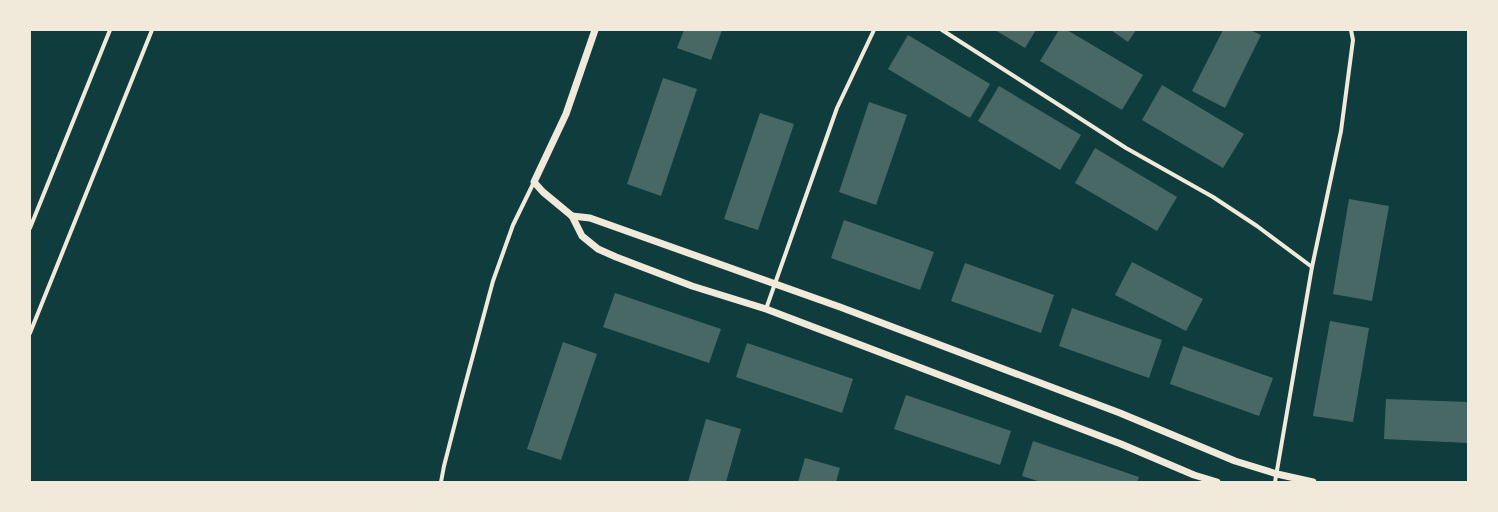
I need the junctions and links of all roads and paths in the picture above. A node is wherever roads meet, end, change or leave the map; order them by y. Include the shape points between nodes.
1 (110, 30) edge
2 (152, 30) edge
3 (596, 30) edge
4 (874, 30) edge
5 (942, 30) edge
6 (1351, 30) edge
7 (534, 182) junction
8 (572, 216) junction
9 (30, 228) edge
10 (1312, 267) junction
11 (774, 283) junction
12 (766, 309) junction
13 (30, 333) edge
14 (1277, 474) junction
15 (441, 482) edge
16 (1217, 482) edge
17 (1275, 482) edge
18 (1313, 482) edge

1 - 9 street
2 - 13 street
3 - 7 street via 566,114
4 - 11 street via 837,108
5 - 10 street via 1126,148 1213,197
6 - 10 street via 1353,40 1340,130
7 - 8 street
7 - 15 street via 513,225 493,281
8 - 11 street via 590,218
8 - 12 street via 582,236 598,249 692,286
10 - 14 street
11 - 12 street
11 - 14 street via 1120,413 1234,461
12 - 16 street
14 - 17 street
14 - 18 street

